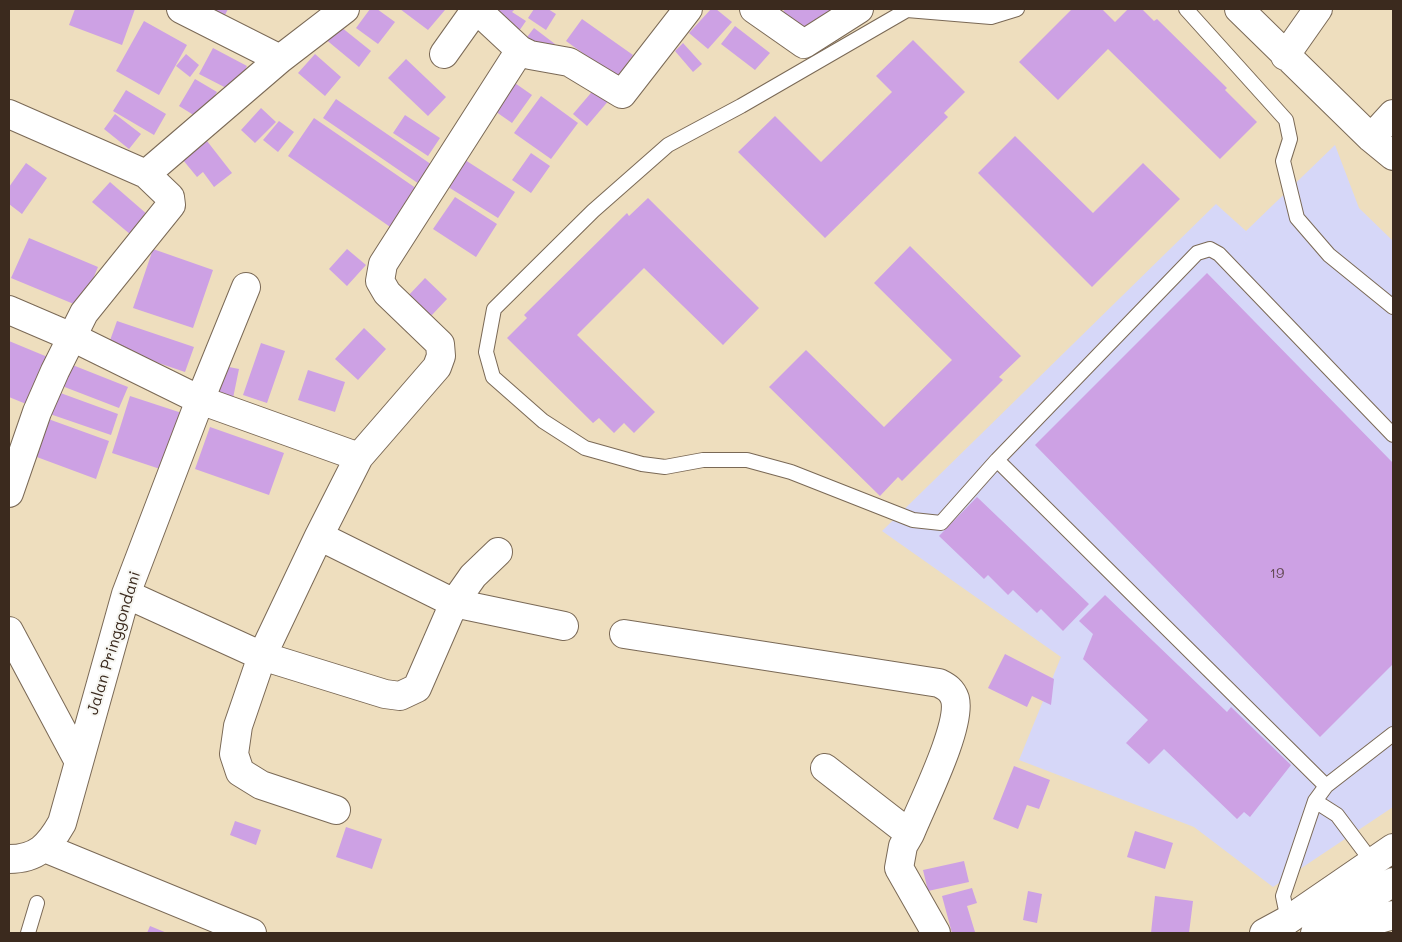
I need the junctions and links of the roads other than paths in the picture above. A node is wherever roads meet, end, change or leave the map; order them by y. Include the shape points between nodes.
1 (182, 9) edge
2 (345, 9) edge
3 (476, 9) edge
4 (754, 9) edge
5 (859, 9) edge
6 (1017, 9) edge
7 (1186, 9) edge
8 (1238, 9) edge
9 (1318, 9) edge
10 (680, 11) edge
11 (520, 50) junction
12 (444, 54) dead end
13 (1285, 56) junction
14 (280, 59) junction
15 (9, 114) edge
16 (1393, 114) edge
17 (1371, 138) junction
18 (1393, 156) edge
19 (146, 174) junction
20 (246, 286) dead end
21 (1393, 308) edge
22 (9, 310) edge
23 (72, 337) junction
24 (200, 400) junction
25 (1393, 435) edge
26 (359, 457) junction
27 (997, 460) junction
28 (9, 493) edge
29 (319, 536) junction
30 (498, 552) dead end
31 (126, 594) junction
32 (454, 603) junction
33 (564, 626) dead end
34 (9, 631) edge
35 (624, 634) dead end
36 (262, 656) junction
37 (1393, 734) edge
38 (79, 762) junction
39 (826, 768) dead end
40 (1326, 786) junction
41 (1315, 800) junction
42 (336, 810) dead end
43 (910, 834) junction
44 (45, 848) junction
45 (1383, 855) edge
46 (9, 859) edge
47 (1393, 882) edge
48 (37, 903) dead end
49 (1288, 920) junction
50 (1386, 922) edge
51 (28, 933) edge
52 (252, 933) edge
53 (936, 933) edge
54 (1264, 933) edge
55 (1315, 933) edge
56 (1331, 933) edge

1 - 14 main road
2 - 14 main road
3 - 11 main road
3 - 12 main road
4 - 5 main road via 804,44
6 - 27 lane via 991,17 907,10 668,145 593,210 494,309 486,352 493,377 543,421 585,448 642,464 665,466 702,460 747,460 791,472 913,520 941,523
7 - 21 lane via 1286,120 1290,139 1283,161 1297,218 1329,255
8 - 13 main road
9 - 13 main road
10 - 11 main road via 622,94 569,62
11 - 26 main road via 383,264 380,281 387,293 440,344 441,356 437,367
13 - 17 main road
14 - 19 main road
15 - 19 main road
16 - 17 main road
17 - 18 main road
19 - 23 main road via 170,197 171,205 84,313
20 - 24 main road, Jalan Pringgondani
22 - 23 main road
23 - 24 main road
23 - 28 main road via 38,412
24 - 26 main road
24 - 31 main road, Jalan Pringgondani
25 - 27 lane via 1219,254 1206,250 1197,253
26 - 29 main road
27 - 40 lane
29 - 32 main road
29 - 36 main road
30 - 32 main road via 473,576
31 - 36 main road
31 - 38 main road, Jalan Pringgondani
32 - 33 main road
32 - 36 main road via 417,688 400,696
34 - 38 main road
35 - 43 main road via 947,687 955,700 953,729
36 - 42 main road via 238,726 234,754 240,772 261,785
37 - 40 lane
38 - 44 main road, Jalan Pringgondani via 62,823
39 - 43 main road
40 - 41 lane
41 - 45 lane
41 - 49 lane via 1283,896
43 - 53 main road via 903,846 900,868
44 - 46 main road via 33,856
44 - 52 main road
45 - 49 main road
47 - 55 main road
48 - 51 lane
49 - 54 main road
50 - 56 main road

